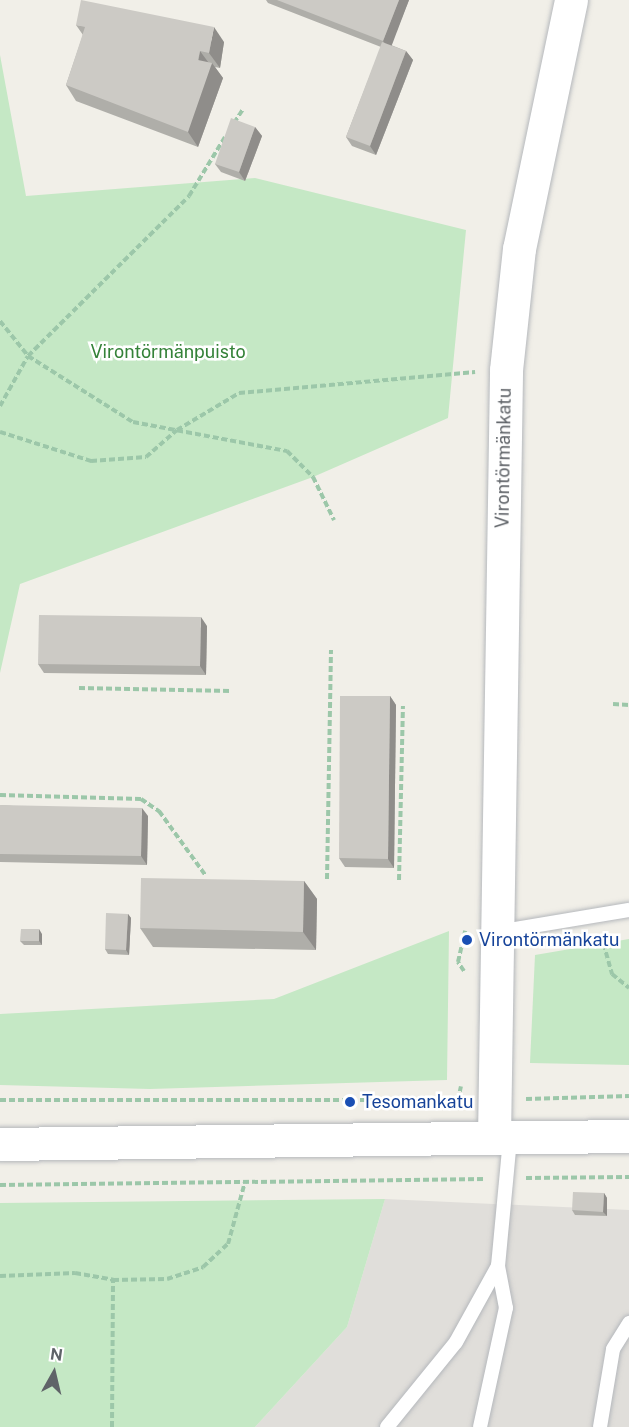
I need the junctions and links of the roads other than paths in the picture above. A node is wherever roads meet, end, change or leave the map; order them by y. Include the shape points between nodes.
1 (571, 0) edge
2 (629, 910) edge
3 (496, 932) junction
4 (629, 1136) edge
5 (502, 1138) junction
6 (0, 1144) edge
7 (498, 1266) junction
8 (629, 1323) edge
9 (387, 1427) edge
10 (480, 1427) edge
11 (600, 1427) edge

1 - 3 street, Virontörmänkatu via 519,249 506,370
2 - 3 lane
3 - 5 street, Virontörmänkatu via 493,1100
4 - 5 street
5 - 6 street
5 - 7 lane via 507,1178
7 - 9 lane via 456,1342
7 - 10 lane via 506,1308
8 - 11 lane via 613,1348

